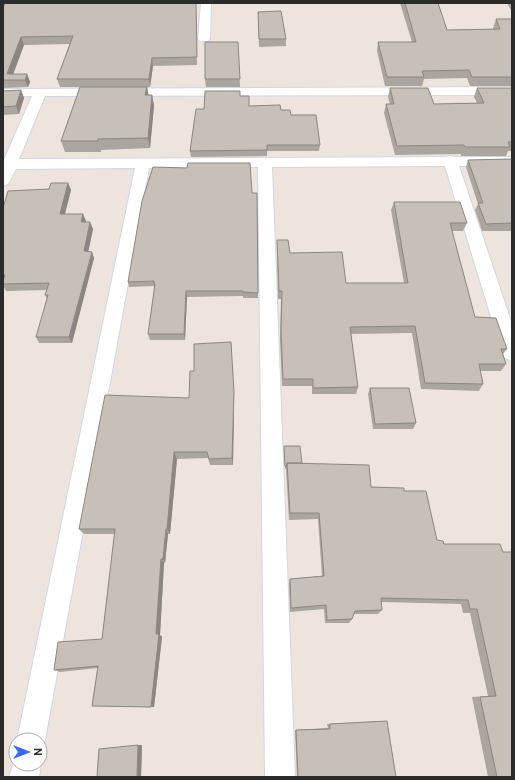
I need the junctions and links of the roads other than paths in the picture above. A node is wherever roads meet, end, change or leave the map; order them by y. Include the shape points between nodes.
1 (206, 3) edge
2 (204, 39) dead end
3 (512, 90) edge
4 (40, 92) junction
5 (3, 93) edge
6 (450, 160) junction
7 (512, 161) edge
8 (142, 162) junction
9 (265, 162) junction
10 (9, 164) junction
11 (3, 181) edge
12 (512, 353) edge
13 (33, 732) edge
14 (280, 777) edge

1 - 2 street
3 - 4 street
4 - 5 street
4 - 10 street
6 - 7 street
6 - 9 street
6 - 12 street
8 - 9 street
8 - 10 street
8 - 13 street
9 - 14 street
10 - 11 street

